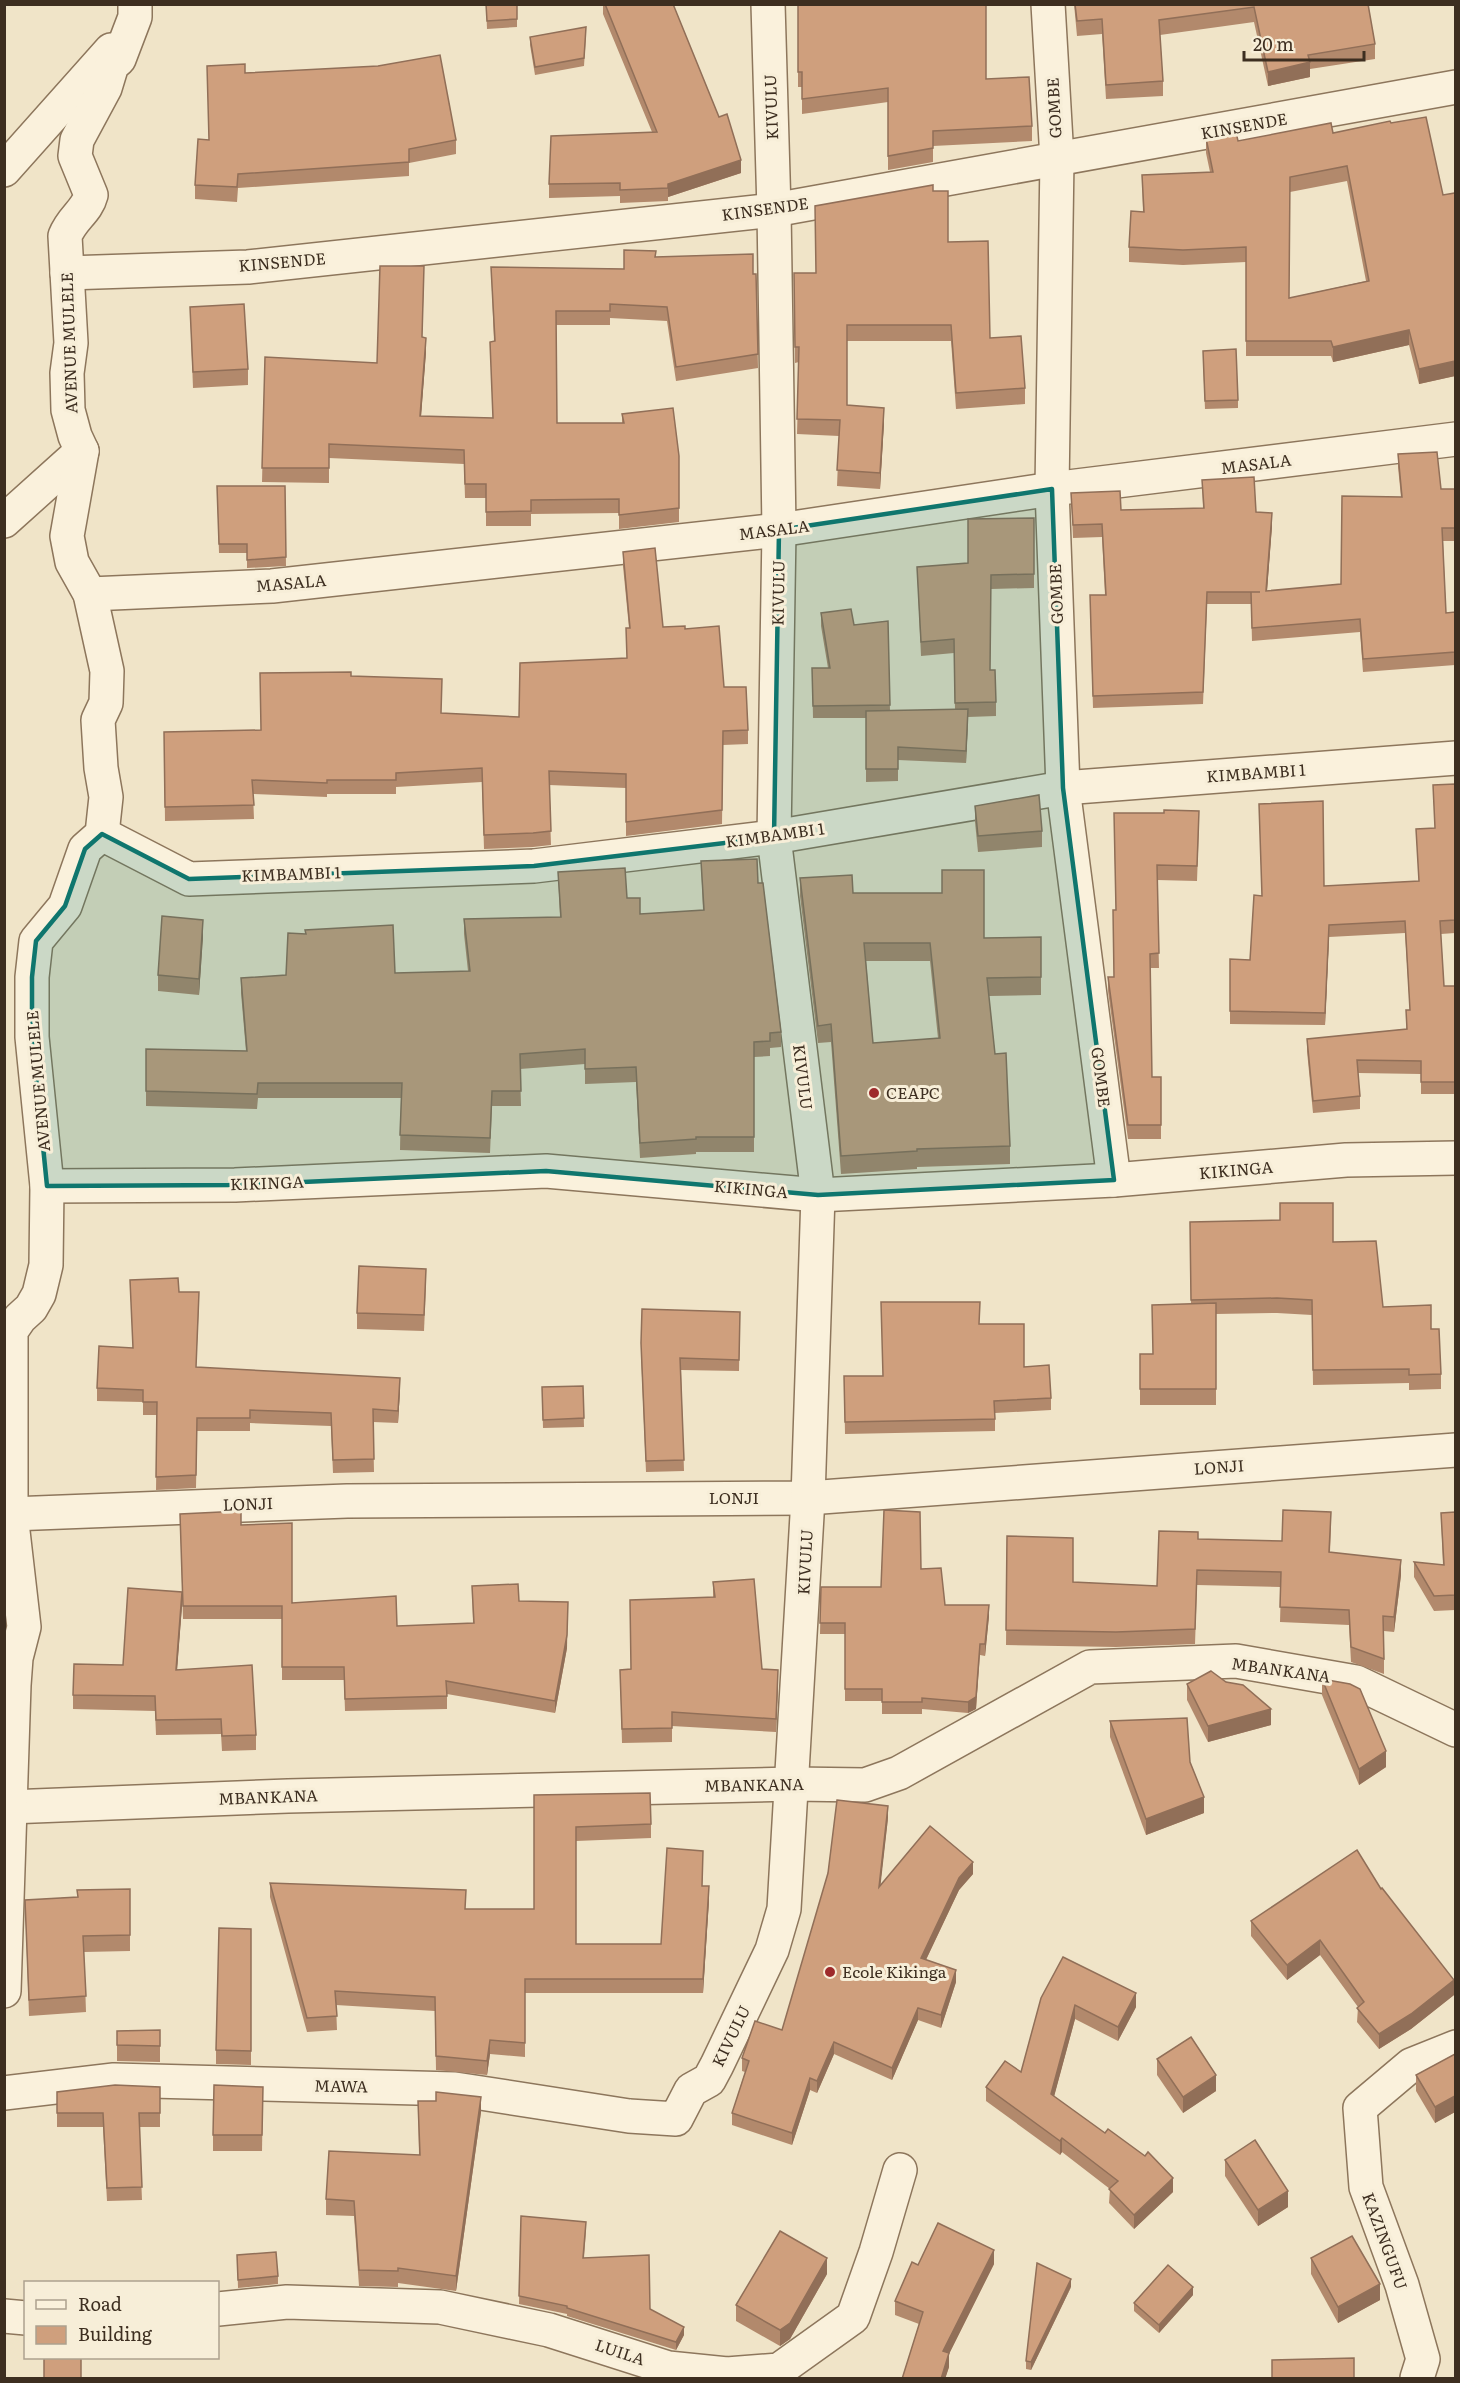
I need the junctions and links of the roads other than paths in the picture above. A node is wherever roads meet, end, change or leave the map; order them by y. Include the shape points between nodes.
1 (768, 4) edge
2 (1048, 4) edge
3 (131, 19) edge
4 (1455, 87) edge
5 (1057, 159) junction
6 (4, 170) edge
7 (774, 210) junction
8 (67, 273) junction
9 (1455, 439) edge
10 (82, 451) junction
11 (1052, 489) junction
12 (4, 521) edge
13 (779, 530) junction
14 (90, 594) junction
15 (1455, 758) edge
16 (1063, 788) junction
17 (102, 834) junction
18 (774, 837) junction
19 (1455, 1158) edge
20 (1114, 1180) junction
21 (47, 1186) junction
22 (818, 1195) junction
23 (8, 1334) edge
24 (1455, 1450) edge
25 (808, 1498) junction
26 (11, 1514) junction
27 (1455, 1730) edge
28 (793, 1784) junction
29 (7, 1809) edge
30 (4, 1991) edge
31 (1455, 2047) edge
32 (4, 2093) edge
33 (676, 2120) joint
34 (900, 2170) dead end
35 (219, 2309) edge
36 (4, 2316) edge
37 (24, 2318) edge
38 (1417, 2379) edge

1 - 7 street, KIVULU
2 - 5 street, GOMBE
3 - 6 street
3 - 8 street, AVENUE MULELE via 105,88 77,140 75,156 91,195 85,208 69,224 65,236
4 - 5 street, KINSENDE
5 - 7 street, KINSENDE
5 - 11 street, GOMBE
7 - 8 street, KINSENDE via 248,267
7 - 13 street, KIVULU
8 - 10 street, AVENUE MULELE via 71,343 68,410
9 - 11 street, MASALA
10 - 12 street
10 - 14 street via 67,536 72,562
11 - 13 street, MASALA
11 - 16 street, GOMBE
13 - 14 street, MASALA via 272,586
13 - 18 street, KIVULU
14 - 17 street via 107,671 106,703 98,720 106,797
15 - 16 street, KIMBAMBI 1
16 - 18 street, KIMBAMBI 1
16 - 20 street, GOMBE
17 - 18 street, KIMBAMBI 1 via 189,879 534,866
17 - 21 street, AVENUE MULELE via 85,849 65,906 36,941 32,1037
18 - 22 street, KIVULU
19 - 20 street, KIKINGA via 1346,1160
20 - 22 street, KIKINGA
21 - 22 street, KIKINGA via 235,1185 546,1171
21 - 23 street, AVENUE MULELE via 46,1265 41,1284 31,1308
22 - 25 street, KIVULU
23 - 26 street, AVENUE MULELE
24 - 25 street, LONJI
25 - 26 street, LONJI via 347,1501
25 - 28 street, KIVULU
26 - 29 street, AVENUE MULELE via 24,1627 16,1658
27 - 28 street, MBANKANA via 1356,1682 1236,1661 1090,1667 899,1773 865,1785
28 - 29 street, MBANKANA via 288,1796
28 - 33 street, KIVULU via 784,1909 772,1950 709,2080 691,2090
29 - 30 street, AVENUE MULELE
31 - 38 street, KAZINGUFU via 1412,2065 1360,2108 1366,2187 1402,2285 1423,2359
32 - 33 street, MAWA via 114,2080 455,2089
34 - 35 street, LUILA via 853,2317 779,2370 726,2374 668,2368 549,2330 440,2307 287,2302
36 - 37 street

